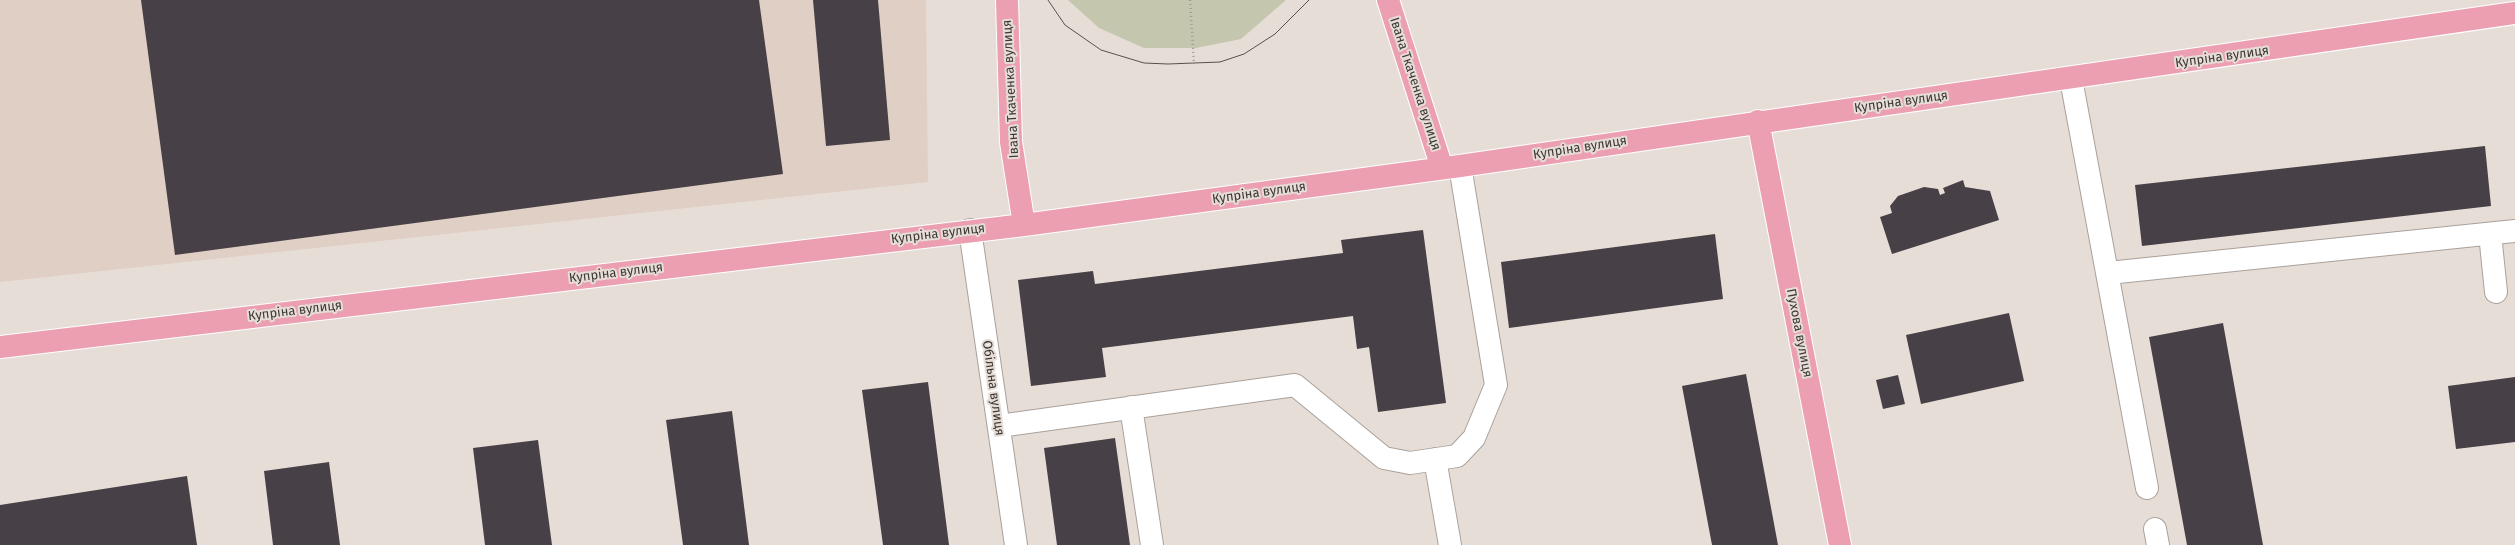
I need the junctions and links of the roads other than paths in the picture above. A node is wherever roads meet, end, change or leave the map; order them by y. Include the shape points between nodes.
1 (1008, 0) edge
2 (1388, 0) edge
3 (2514, 16) edge
4 (2071, 79) junction
5 (1758, 121) junction
6 (1451, 167) junction
7 (1024, 224) junction
8 (970, 230) junction
9 (2515, 232) edge
10 (2490, 234) junction
11 (2108, 273) junction
12 (2496, 292) dead end
13 (0, 347) edge
14 (1131, 407) junction
15 (998, 426) junction
16 (1436, 459) junction
17 (2147, 488) dead end
18 (1016, 545) edge
19 (1152, 545) edge
20 (1450, 545) edge
21 (1840, 545) edge

1 - 7 main road, Івана Ткаченка вулиця via 1011,142
2 - 6 main road, Івана Ткаченка вулиця
3 - 4 main road, Купріна вулиця
4 - 5 main road, Купріна вулиця
4 - 11 street
5 - 6 main road, Купріна вулиця
5 - 21 main road, Пухова вулиця
6 - 7 main road, Купріна вулиця
6 - 16 street via 1496,385 1474,438 1457,456
7 - 8 main road, Купріна вулиця
8 - 13 main road, Купріна вулиця
8 - 15 street, Обільна вулиця
9 - 10 street
10 - 11 street
10 - 12 street
11 - 17 street
14 - 15 street
14 - 16 street via 1296,384 1384,458 1410,463
14 - 19 street
15 - 18 street, Обільна вулиця
16 - 20 street

